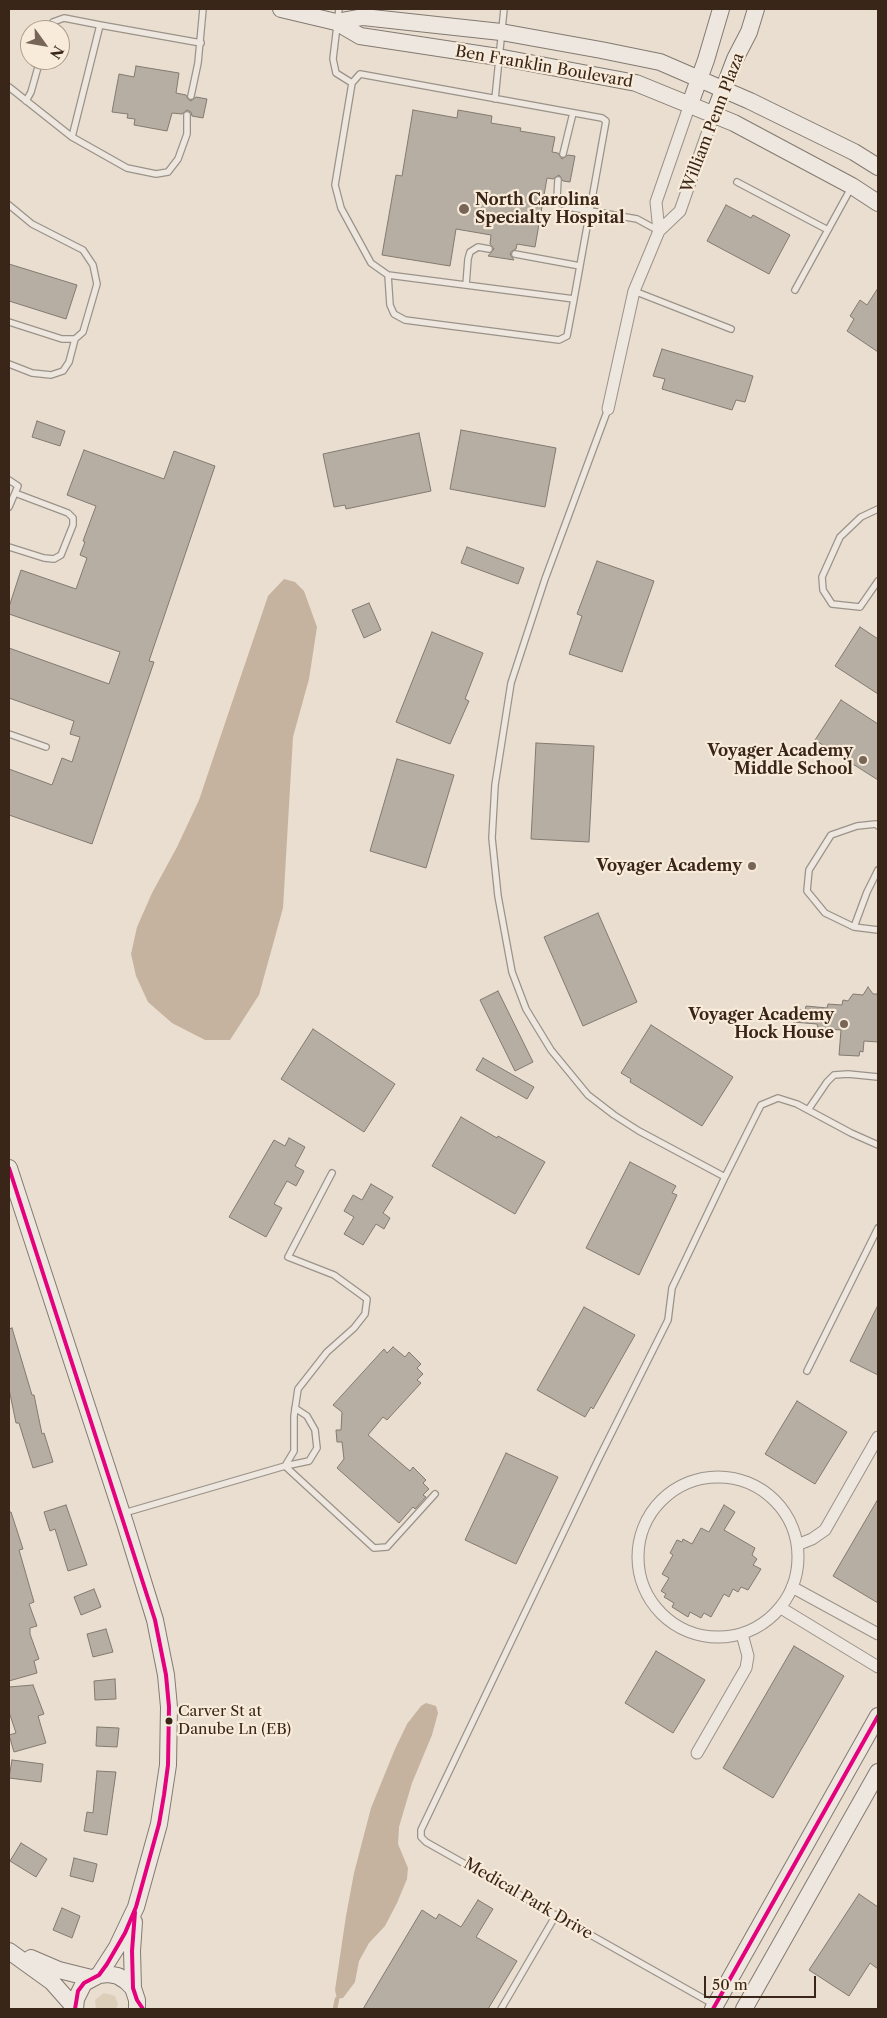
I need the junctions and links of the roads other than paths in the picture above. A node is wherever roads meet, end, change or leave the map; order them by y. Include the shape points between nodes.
1 (203, 9) edge
2 (281, 9) edge
3 (504, 9) edge
4 (721, 9) edge
5 (756, 9) edge
6 (337, 15) edge
7 (58, 20) edge
8 (100, 26) junction
9 (501, 32) junction
10 (201, 43) junction
11 (498, 57) junction
12 (37, 70) edge
13 (699, 80) junction
14 (352, 83) junction
15 (9, 87) edge
16 (724, 90) junction
17 (191, 96) dead end
18 (494, 99) junction
19 (26, 100) junction
20 (690, 104) junction
21 (572, 113) junction
22 (714, 114) junction
23 (187, 115) dead end
24 (72, 137) junction
25 (563, 154) dead end
26 (878, 167) edge
27 (558, 180) dead end
28 (737, 182) dead end
29 (852, 186) junction
30 (878, 203) edge
31 (9, 205) edge
32 (590, 210) junction
33 (828, 230) junction
34 (659, 231) junction
35 (489, 249) dead end
36 (515, 254) dead end
37 (580, 266) junction
38 (388, 275) junction
39 (466, 285) junction
40 (796, 290) dead end
41 (634, 291) junction
42 (574, 300) junction
43 (9, 322) edge
44 (731, 329) dead end
45 (75, 339) junction
46 (9, 364) edge
47 (608, 409) joint
48 (9, 480) edge
49 (15, 493) junction
50 (9, 507) edge
51 (878, 509) edge
52 (9, 547) edge
53 (878, 580) edge
54 (9, 734) edge
55 (46, 747) dead end
56 (878, 826) edge
57 (878, 870) edge
58 (854, 927) junction
59 (878, 930) edge
60 (878, 1077) edge
61 (808, 1110) junction
62 (878, 1145) edge
63 (9, 1168) edge
64 (332, 1173) dead end
65 (724, 1177) junction
66 (878, 1228) edge
67 (807, 1371) dead end
68 (295, 1408) junction
69 (878, 1436) edge
70 (285, 1466) junction
71 (435, 1494) dead end
72 (122, 1513) junction
73 (797, 1545) junction
74 (792, 1587) junction
75 (780, 1608) junction
76 (742, 1634) junction
77 (878, 1634) edge
78 (878, 1667) edge
79 (878, 1716) edge
80 (698, 1753) dead end
81 (878, 1772) edge
82 (136, 1907) junction
83 (556, 1915) junction
84 (9, 1950) edge
85 (95, 1976) junction
86 (137, 2002) edge
87 (717, 2008) edge
88 (75, 2009) edge
89 (501, 2009) edge
90 (744, 2009) edge

1 - 10 lane
2 - 6 street, Ben Franklin Boulevard
3 - 9 lane
4 - 13 street, William Penn Plaza
5 - 16 street, William Penn Plaza
6 - 9 street, Ben Franklin Boulevard
6 - 11 street, Ben Franklin Boulevard via 360,36
6 - 14 lane via 332,59 336,73
7 - 8 lane via 64,18
8 - 10 lane
8 - 24 lane
9 - 11 lane
9 - 13 street, Ben Franklin Boulevard via 660,62
10 - 17 lane
11 - 18 lane
11 - 20 street, Ben Franklin Boulevard via 636,83
12 - 19 lane
13 - 16 street, Ben Franklin Boulevard
13 - 20 street, William Penn Plaza
14 - 18 lane via 360,74
14 - 38 lane via 335,185 342,208 371,263
15 - 19 lane
16 - 22 street, William Penn Plaza
16 - 26 street, Ben Franklin Boulevard via 854,152
18 - 21 lane
19 - 24 lane
20 - 22 street, Ben Franklin Boulevard
20 - 34 street, William Penn Plaza via 656,202
21 - 25 lane
21 - 32 lane via 606,121
22 - 29 street, Ben Franklin Boulevard
22 - 34 street, William Penn Plaza via 680,211
23 - 24 lane via 187,134 178,159 168,172 156,174 127,168
27 - 32 lane via 557,197 561,203
28 - 33 lane
29 - 30 street, Ben Franklin Boulevard
29 - 33 lane
31 - 45 lane via 32,224 83,250 93,265 97,284 82,332
32 - 34 lane via 636,219
32 - 37 lane
33 - 40 lane
34 - 41 street, William Penn Plaza
35 - 39 lane via 478,248 470,252
36 - 37 lane
37 - 42 lane
38 - 39 lane
38 - 42 lane via 390,305 394,314 405,320 559,340 567,336
39 - 42 lane
41 - 44 lane
41 - 47 street, William Penn Plaza
43 - 45 lane
45 - 46 lane via 63,371 52,375 32,373
47 - 65 lane via 545,579 511,683 495,784 492,838 498,896 512,972 526,1009 551,1050 588,1095 614,1115
48 - 49 lane via 18,486
49 - 50 lane
49 - 52 lane via 68,513 73,518 73,525 61,554 54,559
51 - 53 lane via 861,517 840,537 822,577 823,590 832,604 860,607
54 - 55 lane
56 - 58 lane via 857,826 831,835 809,870 807,891 825,913
57 - 58 lane
58 - 59 lane
60 - 61 lane via 834,1075
61 - 62 lane
61 - 65 lane via 778,1098 761,1105
63 - 72 street
64 - 68 lane via 288,1256 334,1275 367,1299 365,1314 327,1352 298,1389
65 - 83 lane, Medical Park Drive via 672,1288 668,1320 421,1830 421,1837 426,1842
66 - 67 lane
68 - 70 lane via 294,1451
68 - 70 lane via 307,1416 315,1430 317,1448 309,1460
69 - 73 street via 825,1530
70 - 71 lane via 374,1548 387,1547
70 - 72 lane
72 - 82 street via 162,1646 169,1707 164,1795
73 - 74 street via 798,1559
73 - 76 street via 784,1511 756,1486 739,1480 720,1477 684,1484 668,1494 650,1515 639,1541 638,1559 640,1578 657,1610 687,1632 724,1638
74 - 75 street
74 - 77 street
75 - 76 street via 756,1628
75 - 78 street
76 - 80 street via 748,1656 746,1668
79 - 87 street
81 - 90 street
82 - 85 street via 117,1947
82 - 86 street via 132,1951
83 - 87 lane, Medical Park Drive
83 - 89 lane
84 - 85 street via 59,1970
84 - 88 street via 52,1982
85 - 86 street via 118,1976 126,1981
85 - 88 street via 78,1991

